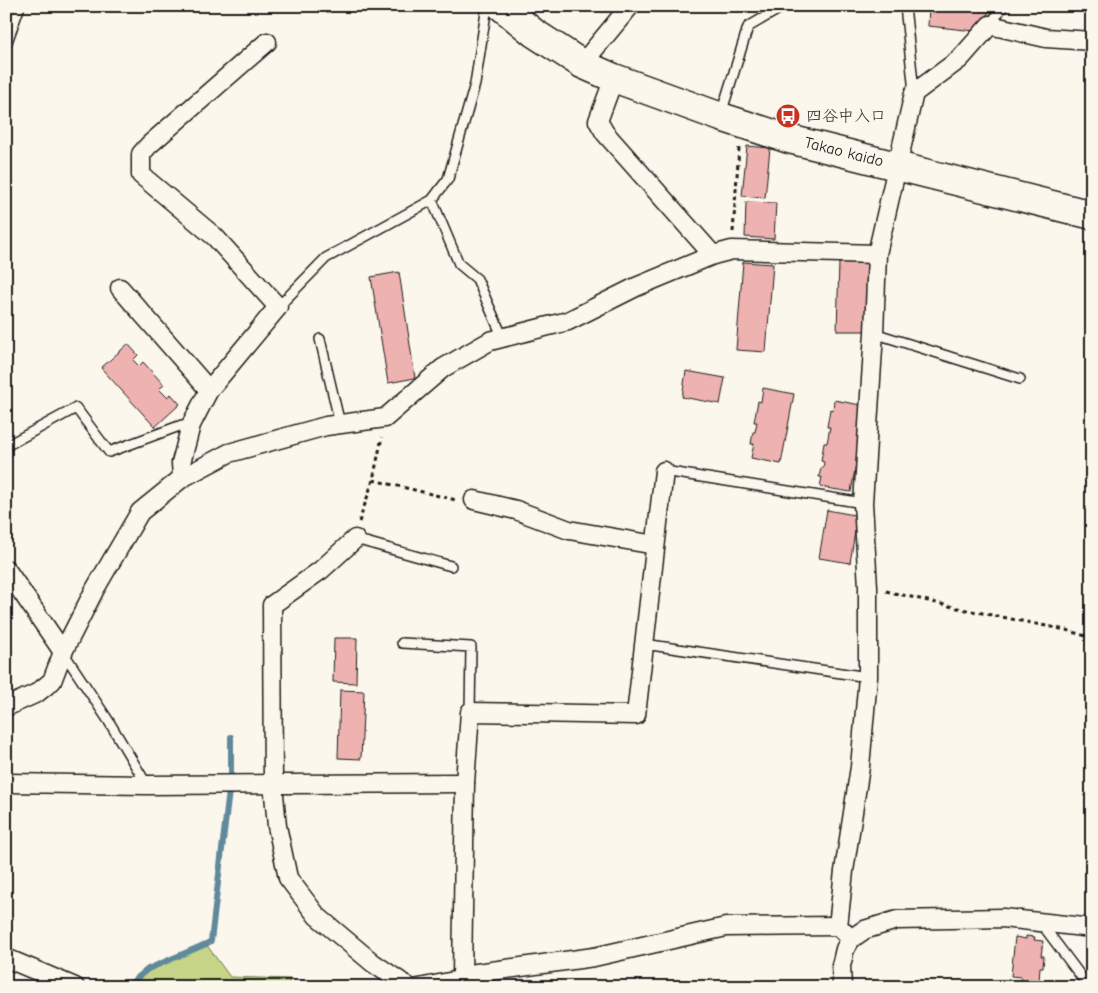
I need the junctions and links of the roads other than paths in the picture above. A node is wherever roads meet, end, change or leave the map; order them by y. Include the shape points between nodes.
1 (20, 6) edge
2 (487, 6) edge
3 (501, 6) edge
4 (630, 6) edge
5 (784, 6) edge
6 (905, 6) edge
7 (1003, 6) edge
8 (990, 25) junction
9 (1092, 41) edge
10 (267, 42) dead end
11 (6, 45) edge
12 (582, 64) junction
13 (614, 78) junction
14 (914, 93) junction
15 (730, 120) junction
16 (898, 165) junction
17 (432, 200) junction
18 (1092, 215) edge
19 (877, 254) junction
20 (713, 255) junction
21 (120, 288) dead end
22 (278, 307) junction
23 (874, 333) junction
24 (503, 338) junction
25 (320, 339) dead end
26 (1020, 379) dead end
27 (209, 390) junction
28 (340, 424) junction
29 (192, 425) junction
30 (6, 446) edge
31 (664, 471) joint
32 (182, 478) junction
33 (474, 500) road end
34 (863, 503) junction
35 (355, 539) joint
36 (656, 545) junction
37 (451, 566) dead end
38 (6, 569) edge
39 (402, 642) dead end
40 (644, 644) junction
41 (64, 652) junction
42 (868, 677) junction
43 (6, 707) edge
44 (470, 712) junction
45 (6, 783) edge
46 (465, 783) junction
47 (147, 784) junction
48 (273, 784) junction
49 (1041, 923) junction
50 (838, 926) junction
51 (1092, 928) edge
52 (851, 939) junction
53 (6, 958) edge
54 (462, 975) junction
55 (407, 986) edge
56 (75, 987) edge
57 (842, 987) edge
58 (1089, 987) edge

1 - 11 lane
2 - 17 lane via 475,84 448,179
3 - 12 main road, Takao kaido via 534,33
4 - 12 street
5 - 15 lane via 748,27
6 - 14 lane
7 - 8 lane
8 - 9 street via 1046,38
8 - 14 street via 960,59
10 - 22 street via 149,145 141,154 141,175 215,237
12 - 13 main road, Takao kaido
13 - 15 main road, Takao kaido
13 - 20 street via 598,121 605,133
14 - 16 street
15 - 16 main road, Takao kaido
16 - 18 main road, Takao kaido
16 - 19 street
17 - 22 lane via 326,258
17 - 24 lane via 459,264 477,279
19 - 20 street via 732,250
19 - 23 street
20 - 24 street via 636,287 568,321
21 - 27 street
22 - 27 street
23 - 26 lane
23 - 34 street
24 - 28 street via 490,341 443,368 385,418
25 - 28 lane
27 - 29 street
28 - 32 street via 229,454
29 - 30 lane via 182,425 109,452 76,408
29 - 32 street via 181,462
31 - 34 lane
31 - 36 street
32 - 41 street via 140,512 95,589
33 - 36 street via 516,510 569,530
34 - 42 street via 868,587
35 - 37 lane
35 - 48 street via 321,570 272,605
36 - 40 street
38 - 41 street
39 - 44 lane via 471,647
40 - 42 lane
40 - 44 street via 636,715
41 - 43 street via 52,681 37,694
41 - 47 lane
42 - 50 street via 860,767
44 - 46 street
45 - 47 street
46 - 48 street
46 - 54 street
47 - 48 street
48 - 55 street via 277,826 288,878 317,916 373,963
49 - 51 street
49 - 52 street via 1003,918 897,920 864,930
49 - 58 lane
50 - 52 street
50 - 54 street via 726,927 594,958
52 - 57 street via 840,966
53 - 56 street
54 - 55 lane

